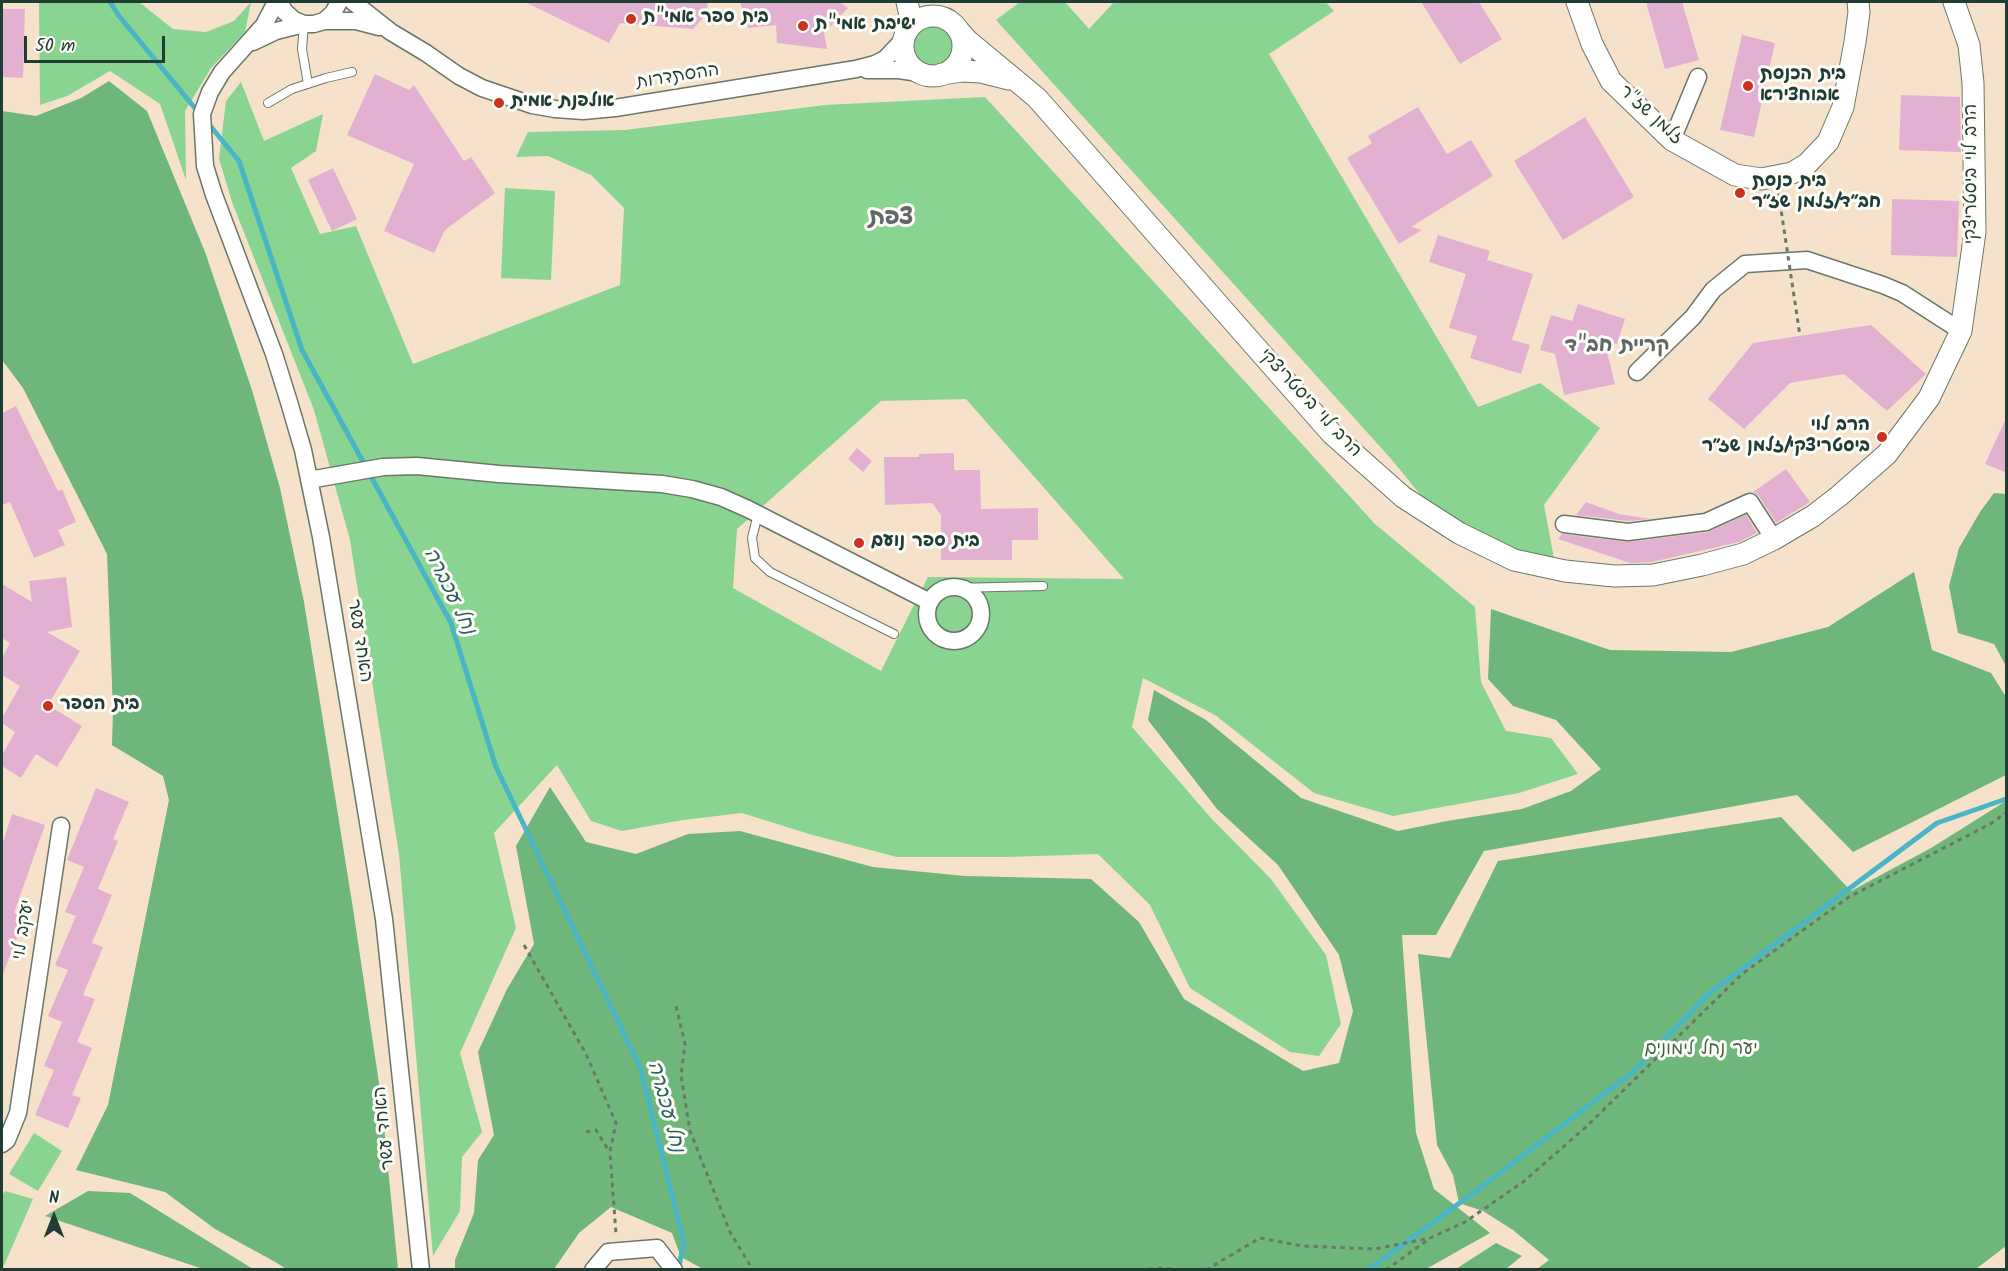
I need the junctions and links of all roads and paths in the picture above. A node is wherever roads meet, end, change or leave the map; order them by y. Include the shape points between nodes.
1 (278, 2) edge
2 (339, 2) edge
3 (353, 2) edge
4 (907, 2) edge
5 (924, 2) edge
6 (1576, 2) edge
7 (1952, 4) edge
8 (1865, 5) edge
9 (324, 21) junction
10 (304, 24) junction
11 (956, 28) junction
12 (391, 32) junction
13 (907, 32) junction
14 (245, 47) junction
15 (845, 71) junction
16 (352, 72) dead end
17 (930, 74) junction
18 (1698, 77) dead end
19 (308, 84) junction
20 (1030, 92) junction
21 (268, 103) dead end
22 (1672, 140) junction
23 (1776, 176) junction
24 (1961, 332) junction
25 (1800, 336) dead end
26 (1637, 372) dead end
27 (309, 480) junction
28 (758, 514) junction
29 (1564, 524) dead end
30 (1774, 539) junction
31 (1043, 586) dead end
32 (952, 588) junction
33 (930, 602) junction
34 (894, 634) dead end
35 (2007, 813) edge
36 (61, 826) dead end
37 (524, 945) dead end
38 (676, 1006) dead end
39 (586, 1132) dead end
40 (2, 1144) edge
41 (610, 1152) junction
42 (1430, 1238) junction
43 (617, 1251) junction
44 (421, 1269) edge
45 (593, 1269) edge
46 (674, 1269) edge
47 (753, 1269) edge
48 (1140, 1269) edge
49 (1175, 1269) edge
50 (1206, 1269) edge
51 (1386, 1269) edge

1 - 10 street via 294,20
1 - 14 street, האחד עשר
2 - 9 street
3 - 12 street, ההסתדרות
4 - 13 street
5 - 11 street, הרב לוי ביסטריצקי
6 - 22 street, זלמן שז"ר via 1611,81
7 - 24 street, הרב לוי ביסטריצקי via 1969,45 1973,82 1975,232
8 - 23 street, זלמן שז"ר via 1843,107 1828,142 1807,164
9 - 10 street, האחד עשר
9 - 12 street, ההסתדרות via 356,21
10 - 14 street, האחד עשר via 276,31
10 - 19 lane via 302,49
11 - 13 street via 945,18 930,16 920,18
11 - 17 street via 963,43 962,53 953,68
11 - 20 street, הרב לוי ביסטריצקי
12 - 15 street, ההסתדרות via 482,88 555,109 615,108
13 - 15 street, ההסתדרות via 885,59
13 - 17 street via 903,51 907,61
14 - 27 street, האחד עשר via 222,72 202,114 205,166 274,354
15 - 17 street, ההסתדרות via 874,69
16 - 19 lane
17 - 20 street, הרב לוי ביסטריצקי via 981,72 1012,80
18 - 22 street
19 - 21 lane
20 - 30 street, הרב לוי ביסטריצקי via 1332,434 1402,497 1459,533 1514,560 1614,576 1653,575 1702,566 1743,554
22 - 23 street, זלמן שז"ר via 1735,175 1761,179
23 - 25 path, bridge
24 - 26 street via 1902,293 1807,260 1745,264 1713,290 1693,317
24 - 30 street, הרב לוי ביסטריצקי via 1929,398 1887,454 1813,516
27 - 28 street via 383,467 417,466 662,484 721,497
27 - 44 street, האחד עשר via 384,919
28 - 33 street
28 - 34 lane via 752,538 755,558 770,572
29 - 30 street via 1628,531 1706,522 1750,502
31 - 32 lane
32 - 33 street via 935,595
32 - 33 street via 970,592 981,616 974,633 963,640 944,639 936,634 928,620
35 - 42 path via 1849,897 1742,974 1586,1127 1523,1182 1465,1222
36 - 40 street, יעקב לוי via 18,1113
37 - 41 path via 586,1054 616,1123
38 - 47 path via 685,1044 681,1075 690,1131 730,1232
39 - 41 path via 596,1130
41 - 43 path
42 - 50 path via 1375,1249 1302,1246 1260,1238
42 - 51 path
43 - 45 street via 608,1252
43 - 46 street via 657,1248
48 - 49 path

